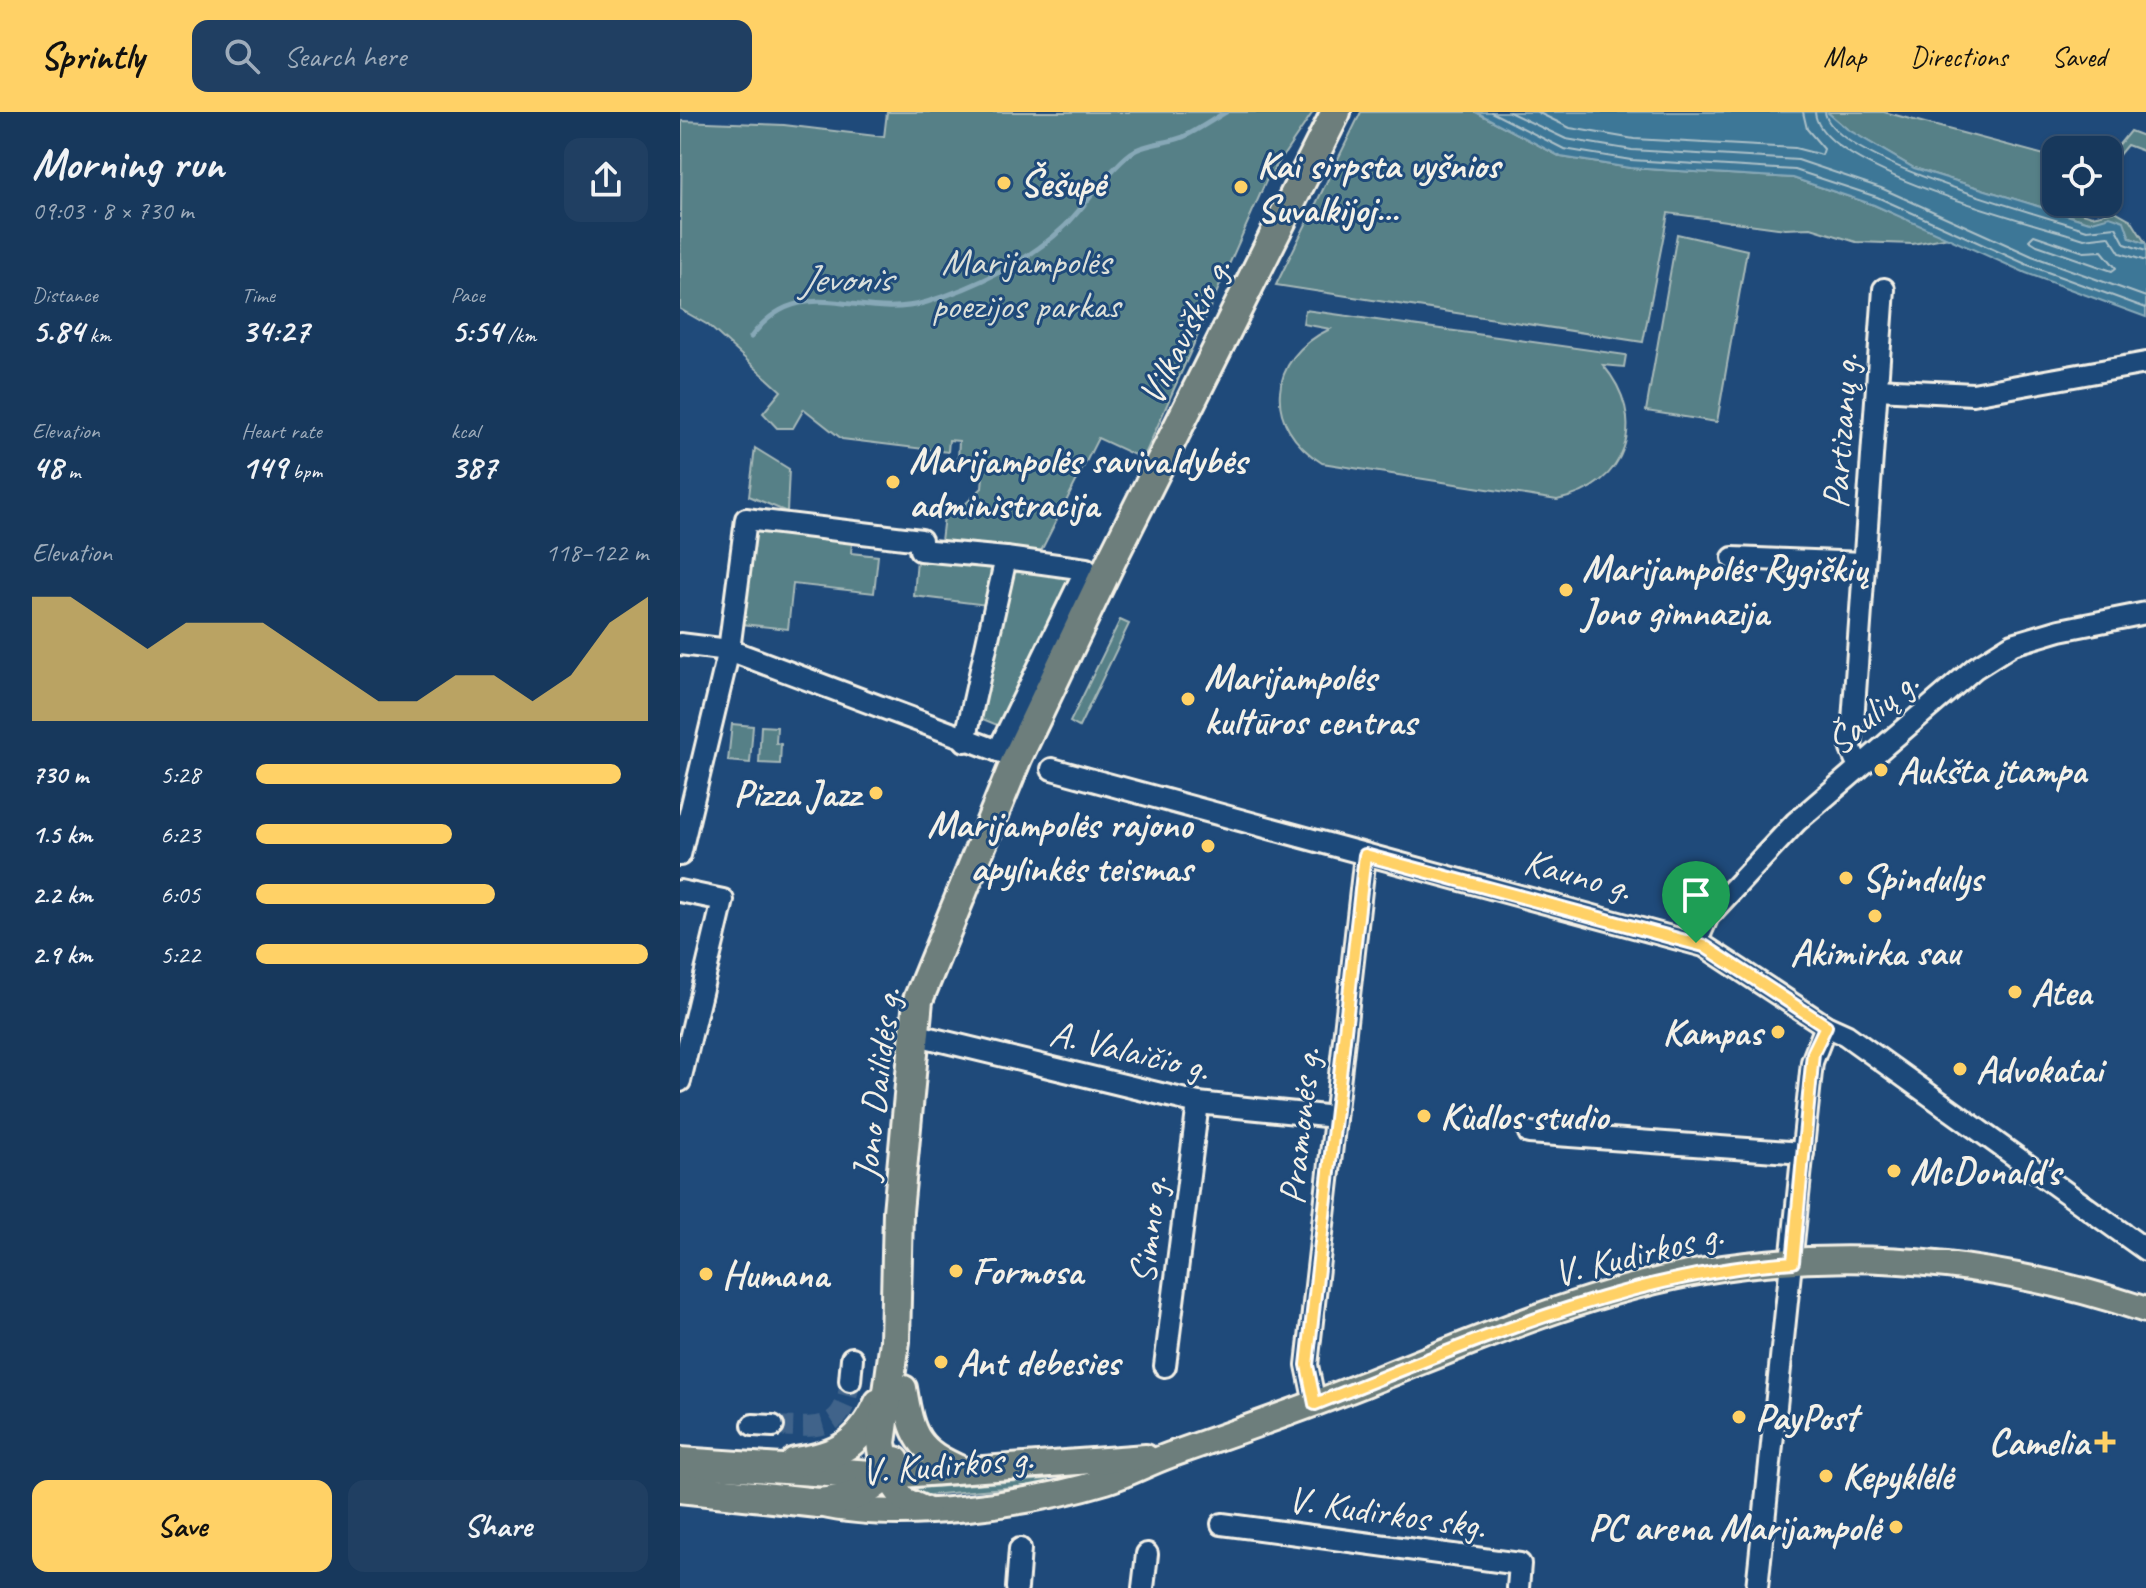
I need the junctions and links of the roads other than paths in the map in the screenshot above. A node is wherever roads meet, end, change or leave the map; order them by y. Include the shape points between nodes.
1 (1336, 112) edge
2 (1884, 289) dead end
3 (2146, 363) edge
4 (1877, 389) junction
5 (1006, 558) junction
6 (1733, 558) dead end
7 (1864, 563) junction
8 (2146, 613) edge
9 (680, 644) edge
10 (729, 650) junction
11 (965, 741) junction
12 (1006, 754) junction
13 (1859, 767) junction
14 (1052, 769) dead end
15 (681, 842) edge
16 (1365, 855) junction
17 (680, 891) edge
18 (1696, 943) junction
19 (1826, 1026) junction
20 (686, 1030) edge
21 (913, 1034) junction
22 (680, 1081) edge
23 (1198, 1103) junction
24 (1335, 1117) junction
25 (1529, 1133) dead end
26 (1803, 1153) junction
27 (2146, 1250) edge
28 (1793, 1262) junction
29 (2146, 1310) edge
30 (852, 1358) dead end
31 (1165, 1366) dead end
32 (850, 1381) tunnel mouth
33 (895, 1388) junction
34 (1315, 1404) junction
35 (1167, 1456) junction
36 (680, 1462) edge
37 (746, 1468) junction
38 (967, 1471) junction
39 (887, 1476) junction
40 (680, 1488) edge
41 (818, 1503) junction
42 (926, 1510) junction
43 (1222, 1524) dead end
44 (1020, 1549) dead end
45 (1147, 1554) dead end
46 (1017, 1588) edge
47 (1143, 1588) edge
48 (1518, 1588) edge
49 (1757, 1588) edge

1 - 12 highway, Vilkaviškio g. via 1112,559
2 - 4 street, Partizanų g.
3 - 4 street via 1973,394
4 - 7 street, Partizanų g.
5 - 10 street via 920,550 921,540 746,519
5 - 11 street
5 - 12 street via 1086,569
6 - 7 street
7 - 13 street, Partizanų g. via 1851,749
8 - 13 street, Šaulių g. via 2013,644 1975,668
9 - 10 street
10 - 11 street
10 - 15 street
11 - 12 street
12 - 21 highway, Jono Dailidės g. via 918,1000
13 - 18 street, Šaulių g. via 1749,869 1708,916
14 - 16 street, Kauno g.
16 - 18 street, Kauno g.
16 - 24 street, Pramonės g.
17 - 20 street via 723,900
18 - 19 street, Kauno g.
19 - 26 street via 1813,1053
19 - 27 street, Kauno g. via 1846,1035
20 - 22 street
21 - 23 street, A. Valaičio g.
21 - 33 highway, Jono Dailidės g. via 898,1212
23 - 24 street, A. Valaičio g.
23 - 31 street, Simno g.
24 - 34 street, Pramonės g. via 1307,1365
25 - 26 street
26 - 28 street
28 - 29 main road, V. Kudirkos g. via 1877,1259 2021,1274
28 - 34 main road, V. Kudirkos g. via 1702,1272 1585,1303
28 - 49 street
30 - 32 street
33 - 37 highway via 849,1446 804,1461
33 - 38 main road via 925,1451
33 - 39 highway via 881,1443
34 - 35 main road, V. Kudirkos g.
35 - 38 main road, V. Kudirkos g.
35 - 42 main road, V. Kudirkos g. via 1065,1491
36 - 37 highway
37 - 39 highway
38 - 39 main road, V. Kudirkos g.
39 - 41 highway via 853,1497
39 - 42 main road via 904,1500
40 - 41 highway, V. Kudirkos g.
41 - 42 main road, V. Kudirkos g. via 850,1511
43 - 48 street, V. Kudirkos skg. via 1520,1564
44 - 46 street
45 - 47 street

